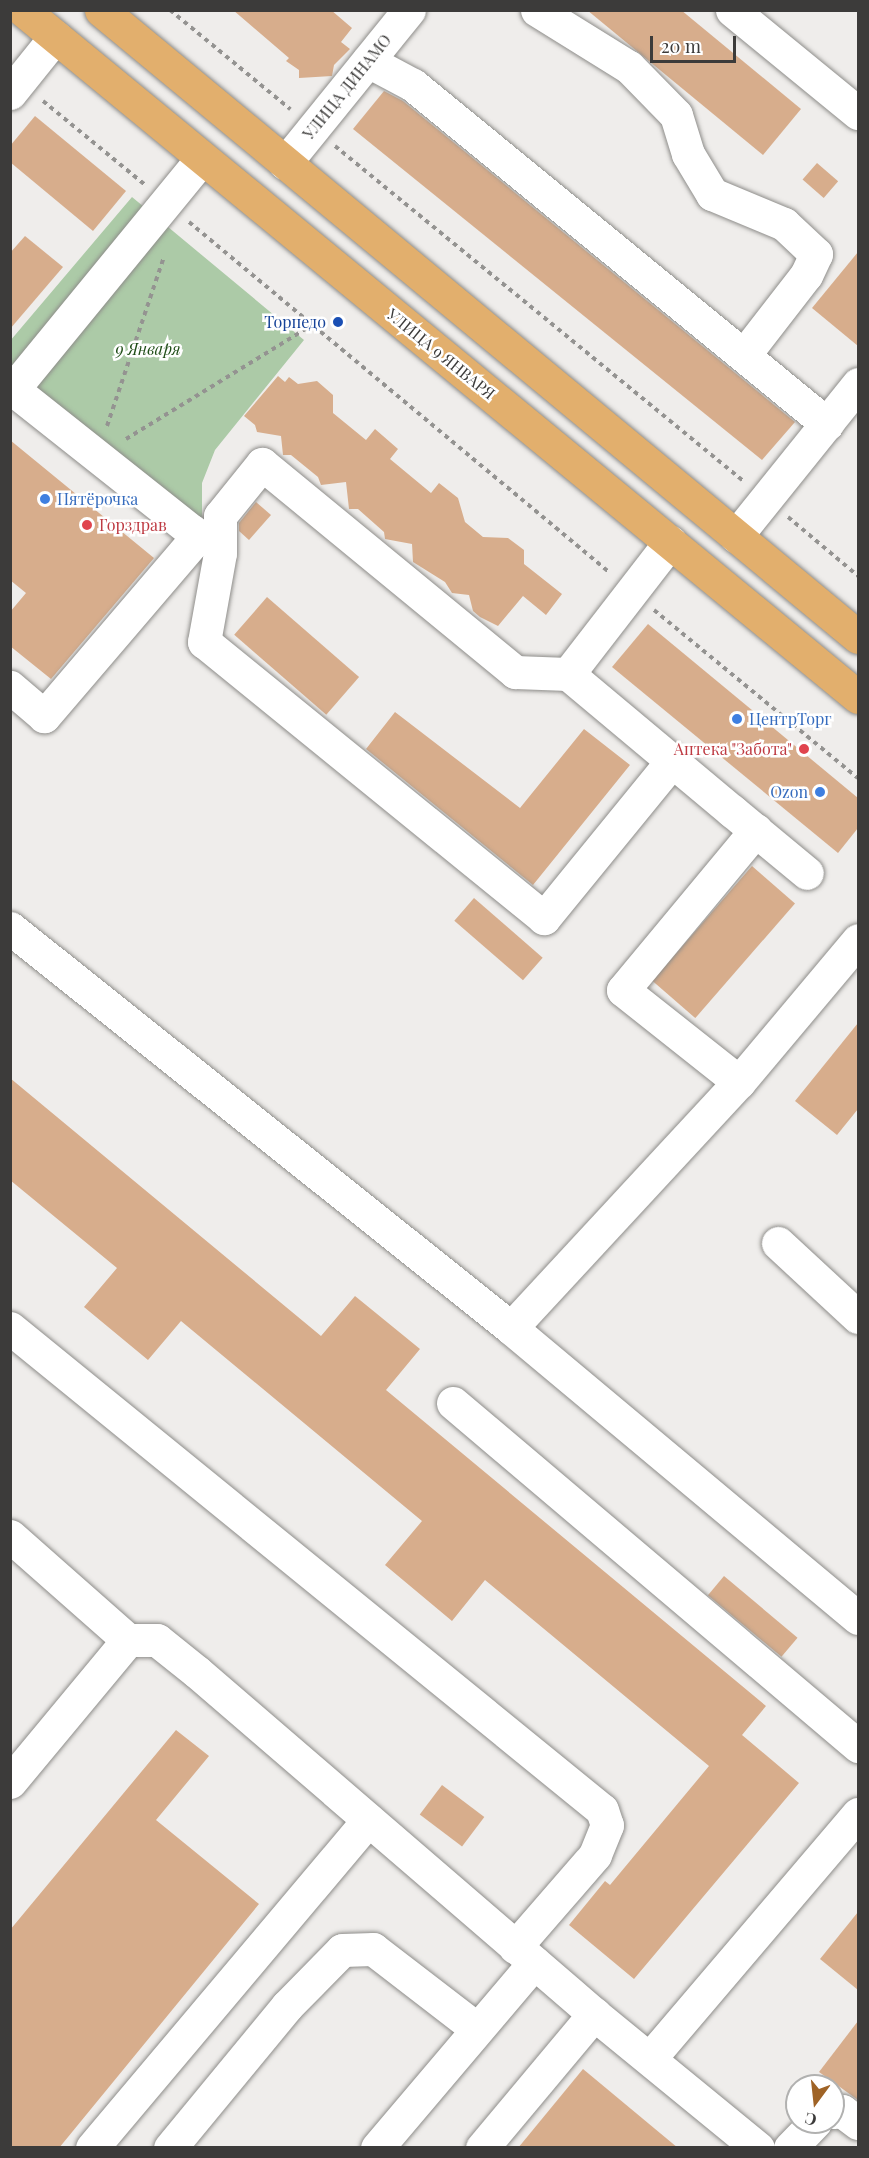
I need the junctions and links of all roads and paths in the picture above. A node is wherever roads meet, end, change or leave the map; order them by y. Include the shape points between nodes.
1 (23, 10) edge
2 (100, 10) edge
3 (170, 10) edge
4 (409, 10) edge
5 (537, 10) edge
6 (732, 10) edge
7 (55, 37) junction
8 (368, 62) junction
9 (15, 87) edge
10 (858, 113) edge
11 (314, 128) junction
12 (202, 158) junction
13 (285, 163) junction
14 (167, 203) junction
15 (167, 246) dead end
16 (312, 325) junction
17 (744, 355) junction
18 (858, 384) edge
19 (12, 387) edge
20 (827, 424) junction
21 (97, 457) junction
22 (766, 500) junction
23 (736, 536) junction
24 (670, 542) junction
25 (858, 576) edge
26 (632, 592) junction
27 (858, 637) edge
28 (568, 674) junction
29 (10, 687) edge
30 (858, 697) edge
31 (672, 760) junction
32 (858, 778) edge
33 (756, 830) junction
34 (807, 873) dead end
35 (10, 928) edge
36 (858, 940) edge
37 (740, 1083) junction
38 (778, 1243) dead end
39 (858, 1317) edge
40 (10, 1328) edge
41 (511, 1328) junction
42 (453, 1403) dead end
43 (10, 1536) edge
44 (858, 1618) edge
45 (128, 1640) junction
46 (858, 1746) edge
47 (10, 1782) edge
48 (858, 1814) edge
49 (368, 1820) junction
50 (524, 1955) junction
51 (594, 2014) junction
52 (477, 2029) junction
53 (651, 2057) junction
54 (845, 2113) edge
55 (858, 2123) edge
56 (803, 2134) edge
57 (92, 2148) edge
58 (170, 2148) edge
59 (377, 2148) edge
60 (482, 2148) edge
61 (758, 2148) edge
62 (790, 2148) edge

1 - 7 main road, УЛИЦА 9 ЯНВАРЯ
2 - 13 main road
3 - 11 path
4 - 8 street, УЛИЦА ДИНАМО
5 - 17 street via 629,67 676,115 688,154 712,194 784,224 816,254 806,275
6 - 10 street
7 - 9 street
7 - 12 main road, УЛИЦА 9 ЯНВАРЯ
8 - 11 street, УЛИЦА ДИНАМО
8 - 17 street via 413,85
9 - 14 path
11 - 13 street, УЛИЦА ДИНАМО
11 - 22 path
12 - 14 street
12 - 24 main road, УЛИЦА 9 ЯНВАРЯ
13 - 23 main road
14 - 16 path
14 - 19 street
15 - 21 path
16 - 21 path
16 - 26 path
17 - 20 street
18 - 20 street
19 - 21 street
20 - 22 street
21 - 29 street via 192,531 192,543 44,716
22 - 23 street
22 - 25 path
23 - 27 main road
24 - 26 street
24 - 30 main road, УЛИЦА 9 ЯНВАРЯ
26 - 28 street
26 - 32 path
28 - 31 street
28 - 31 street via 515,672 262,464 220,516 220,553 204,642 544,918
31 - 33 street
33 - 34 street
33 - 37 street via 623,990
35 - 41 street
36 - 37 street
37 - 41 street
38 - 39 street
40 - 50 street via 602,1810 607,1825 595,1855
41 - 44 street
42 - 46 street
43 - 45 street
45 - 47 street
45 - 49 street via 157,1640
48 - 53 street
49 - 50 street
49 - 57 street
50 - 51 street
50 - 52 street
51 - 53 street
51 - 60 street
52 - 58 street via 373,1949 342,1950 287,2006
52 - 59 street
53 - 61 street
54 - 55 street
56 - 62 street

